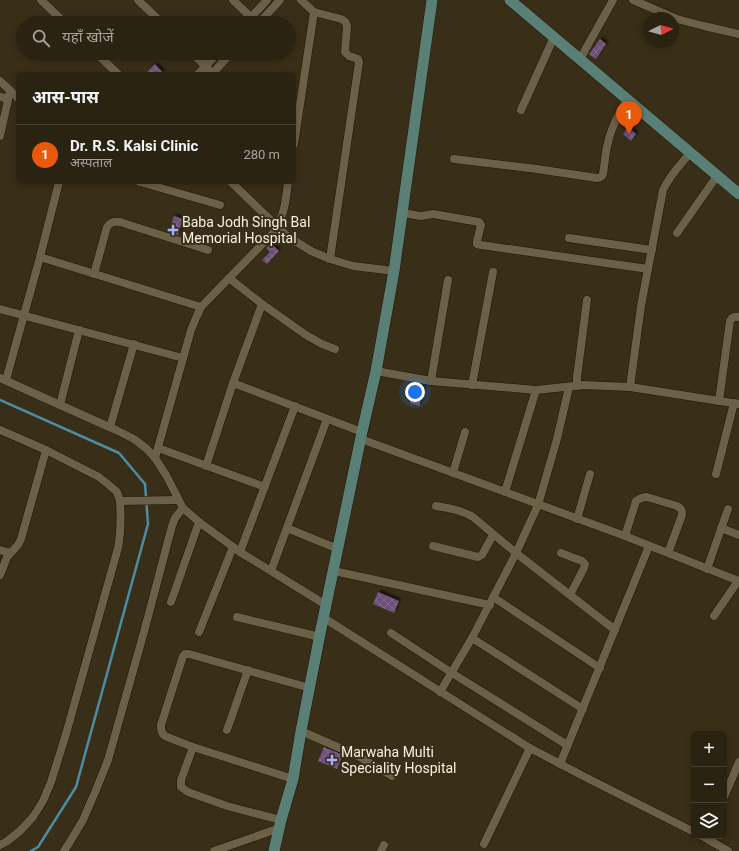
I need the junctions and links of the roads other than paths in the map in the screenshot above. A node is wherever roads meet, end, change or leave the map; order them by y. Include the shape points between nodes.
1 (41, 0) edge
2 (138, 0) edge
3 (233, 0) edge
4 (268, 0) edge
5 (280, 0) edge
6 (302, 0) edge
7 (432, 0) edge
8 (510, 0) edge
9 (614, 0) edge
10 (633, 0) edge
11 (314, 12) junction
12 (58, 16) edge
13 (155, 16) edge
14 (248, 16) edge
15 (257, 16) edge
16 (260, 16) edge
17 (739, 34) edge
18 (554, 37) junction
19 (103, 60) edge
20 (200, 60) edge
21 (212, 60) edge
22 (225, 60) edge
23 (580, 60) junction
24 (206, 66) junction
25 (116, 72) edge
26 (200, 72) edge
27 (210, 72) edge
28 (214, 72) edge
29 (0, 81) edge
30 (10, 90) junction
31 (16, 96) edge
32 (4, 98) edge
33 (627, 100) junction
34 (521, 110) dead end
35 (296, 131) edge
36 (0, 136) edge
37 (690, 153) junction
38 (454, 160) dead end
39 (717, 176) junction
40 (58, 184) edge
41 (147, 184) edge
42 (233, 184) edge
43 (288, 184) edge
44 (739, 194) edge
45 (220, 205) dead end
46 (402, 213) junction
47 (278, 226) junction
48 (677, 233) dead end
49 (569, 238) dead end
50 (208, 250) dead end
51 (652, 250) junction
52 (40, 257) junction
53 (330, 259) junction
54 (648, 269) junction
55 (394, 272) junction
56 (493, 272) dead end
57 (94, 274) junction
58 (229, 278) junction
59 (448, 280) dead end
60 (586, 300) dead end
61 (262, 304) junction
62 (201, 307) junction
63 (0, 308) edge
64 (25, 315) junction
65 (739, 317) edge
66 (79, 330) junction
67 (134, 344) junction
68 (335, 349) dead end
69 (183, 358) junction
70 (376, 371) junction
71 (3, 379) edge
72 (431, 381) junction
73 (233, 382) junction
74 (472, 385) junction
75 (573, 386) junction
76 (630, 387) junction
77 (536, 390) junction
78 (719, 401) junction
79 (736, 403) edge
80 (60, 405) junction
81 (295, 406) junction
82 (327, 418) junction
83 (110, 427) junction
84 (0, 430) edge
85 (465, 432) dead end
86 (361, 436) junction
87 (158, 448) junction
88 (46, 450) junction
89 (155, 458) junction
90 (206, 466) junction
91 (453, 473) junction
92 (590, 474) dead end
93 (716, 474) dead end
94 (265, 487) junction
95 (505, 492) junction
96 (178, 500) junction
97 (120, 501) junction
98 (538, 505) junction
99 (436, 506) dead end
100 (183, 508) junction
101 (728, 509) dead end
102 (577, 519) junction
103 (199, 522) junction
104 (287, 528) junction
105 (721, 528) junction
106 (493, 535) junction
107 (739, 535) edge
108 (625, 536) junction
109 (433, 546) dead end
110 (650, 546) junction
111 (233, 547) junction
112 (338, 549) junction
113 (0, 550) edge
114 (240, 552) junction
115 (10, 553) junction
116 (516, 553) junction
117 (561, 553) dead end
118 (668, 553) junction
119 (707, 569) junction
120 (334, 570) junction
121 (271, 571) junction
122 (0, 576) edge
123 (738, 581) edge
124 (570, 595) junction
125 (493, 597) junction
126 (171, 602) dead end
127 (326, 605) junction
128 (490, 605) junction
129 (714, 616) dead end
130 (237, 617) dead end
131 (324, 618) junction
132 (615, 630) junction
133 (199, 632) dead end
134 (391, 633) dead end
135 (320, 637) junction
136 (472, 638) junction
137 (600, 668) junction
138 (248, 670) junction
139 (452, 673) junction
140 (310, 688) junction
141 (440, 692) junction
142 (582, 709) junction
143 (227, 730) dead end
144 (301, 731) junction
145 (567, 745) junction
146 (193, 748) junction
147 (530, 748) junction
148 (739, 762) edge
149 (560, 764) junction
150 (392, 776) dead end
151 (293, 779) junction
152 (727, 790) edge
153 (280, 824) junction
154 (691, 830) edge
155 (708, 839) edge
156 (484, 844) dead end
157 (0, 846) edge
158 (64, 851) edge
159 (214, 851) edge
160 (274, 851) edge
161 (728, 851) edge

1 - 12 street
2 - 13 street
3 - 14 street
4 - 15 street
5 - 16 street
6 - 11 street
7 - 46 main road
8 - 18 main road
9 - 23 street
10 - 17 street via 677,19
11 - 35 street
11 - 53 street via 344,20 347,26 345,52 359,62
18 - 23 main road
18 - 34 street
19 - 25 street
20 - 24 street
21 - 24 street
22 - 28 street
23 - 33 main road
24 - 26 street
24 - 27 street
29 - 30 street
30 - 31 street
30 - 32 street
32 - 36 street
33 - 37 main road
33 - 38 street via 612,130 600,178
37 - 39 main road
37 - 51 street via 663,190
39 - 44 main road
39 - 48 street
40 - 52 street
41 - 45 street
42 - 47 street
43 - 47 street
46 - 54 street via 421,216 433,214 480,222 477,244 481,245
46 - 55 main road
47 - 53 street via 287,236 311,252
47 - 58 street
49 - 51 street
50 - 57 street via 120,222 112,222 108,227
51 - 54 street
52 - 57 street
52 - 64 street
53 - 55 street via 353,266
54 - 76 street
55 - 70 main road
56 - 74 street
57 - 62 street
58 - 61 street
58 - 62 street
59 - 72 street
60 - 75 street
61 - 68 street via 310,338
61 - 73 street
62 - 69 street
63 - 64 street
64 - 66 street
64 - 71 street
65 - 78 street via 730,320
66 - 67 street
66 - 80 street
67 - 69 street
67 - 83 street
69 - 87 street
70 - 72 street
70 - 86 main road
71 - 80 street
72 - 74 street
73 - 81 street
73 - 90 street
74 - 77 street
75 - 76 street
75 - 77 street
75 - 98 street
76 - 78 street
77 - 95 street
78 - 79 street
79 - 93 street
80 - 83 street
81 - 82 street
81 - 94 street
82 - 86 street
82 - 104 street
83 - 89 street via 134,439
84 - 88 street
85 - 91 street
86 - 91 street
86 - 112 main road
87 - 89 street
87 - 90 street
88 - 97 street via 99,477 117,492
88 - 115 street via 21,539
89 - 96 street
90 - 94 street
91 - 95 street
92 - 102 street
94 - 114 street
95 - 98 street
96 - 97 street
96 - 100 street
97 - 157 street via 121,534 118,548 51,782 33,816 20,831
98 - 102 street
98 - 116 street
99 - 106 street via 465,513
100 - 103 street
100 - 158 street via 172,526 108,760 83,820
101 - 105 street
102 - 108 street
103 - 111 street
103 - 126 street
104 - 112 street
104 - 121 street
105 - 107 street
105 - 119 street
106 - 109 street via 478,558
106 - 116 street
108 - 110 street
108 - 118 street via 639,498 647,497 677,506 682,515
110 - 118 street
110 - 132 street
111 - 114 street
111 - 133 street
112 - 120 main road
113 - 115 street
114 - 121 street
115 - 122 street
116 - 124 street
116 - 125 street
117 - 124 street via 585,564
118 - 119 street
119 - 123 street
120 - 127 main road
120 - 128 street
121 - 127 street
123 - 129 street
124 - 132 street
125 - 128 street
125 - 137 street
127 - 131 main road
128 - 136 street
130 - 135 street
131 - 135 main road
131 - 141 street
132 - 137 street
134 - 139 street
135 - 140 main road
136 - 139 street
136 - 142 street
137 - 142 street
138 - 140 street
138 - 143 street
138 - 146 street via 189,654 184,655 161,728 163,735
139 - 141 street
139 - 145 street
140 - 144 main road
141 - 147 street
142 - 145 street
144 - 150 street via 358,756
144 - 151 main road
145 - 149 street
146 - 151 street
146 - 153 street via 181,780 184,789
147 - 149 street
147 - 156 street
148 - 152 street
149 - 154 street
151 - 153 main road
153 - 159 street
153 - 160 main road
155 - 161 street

